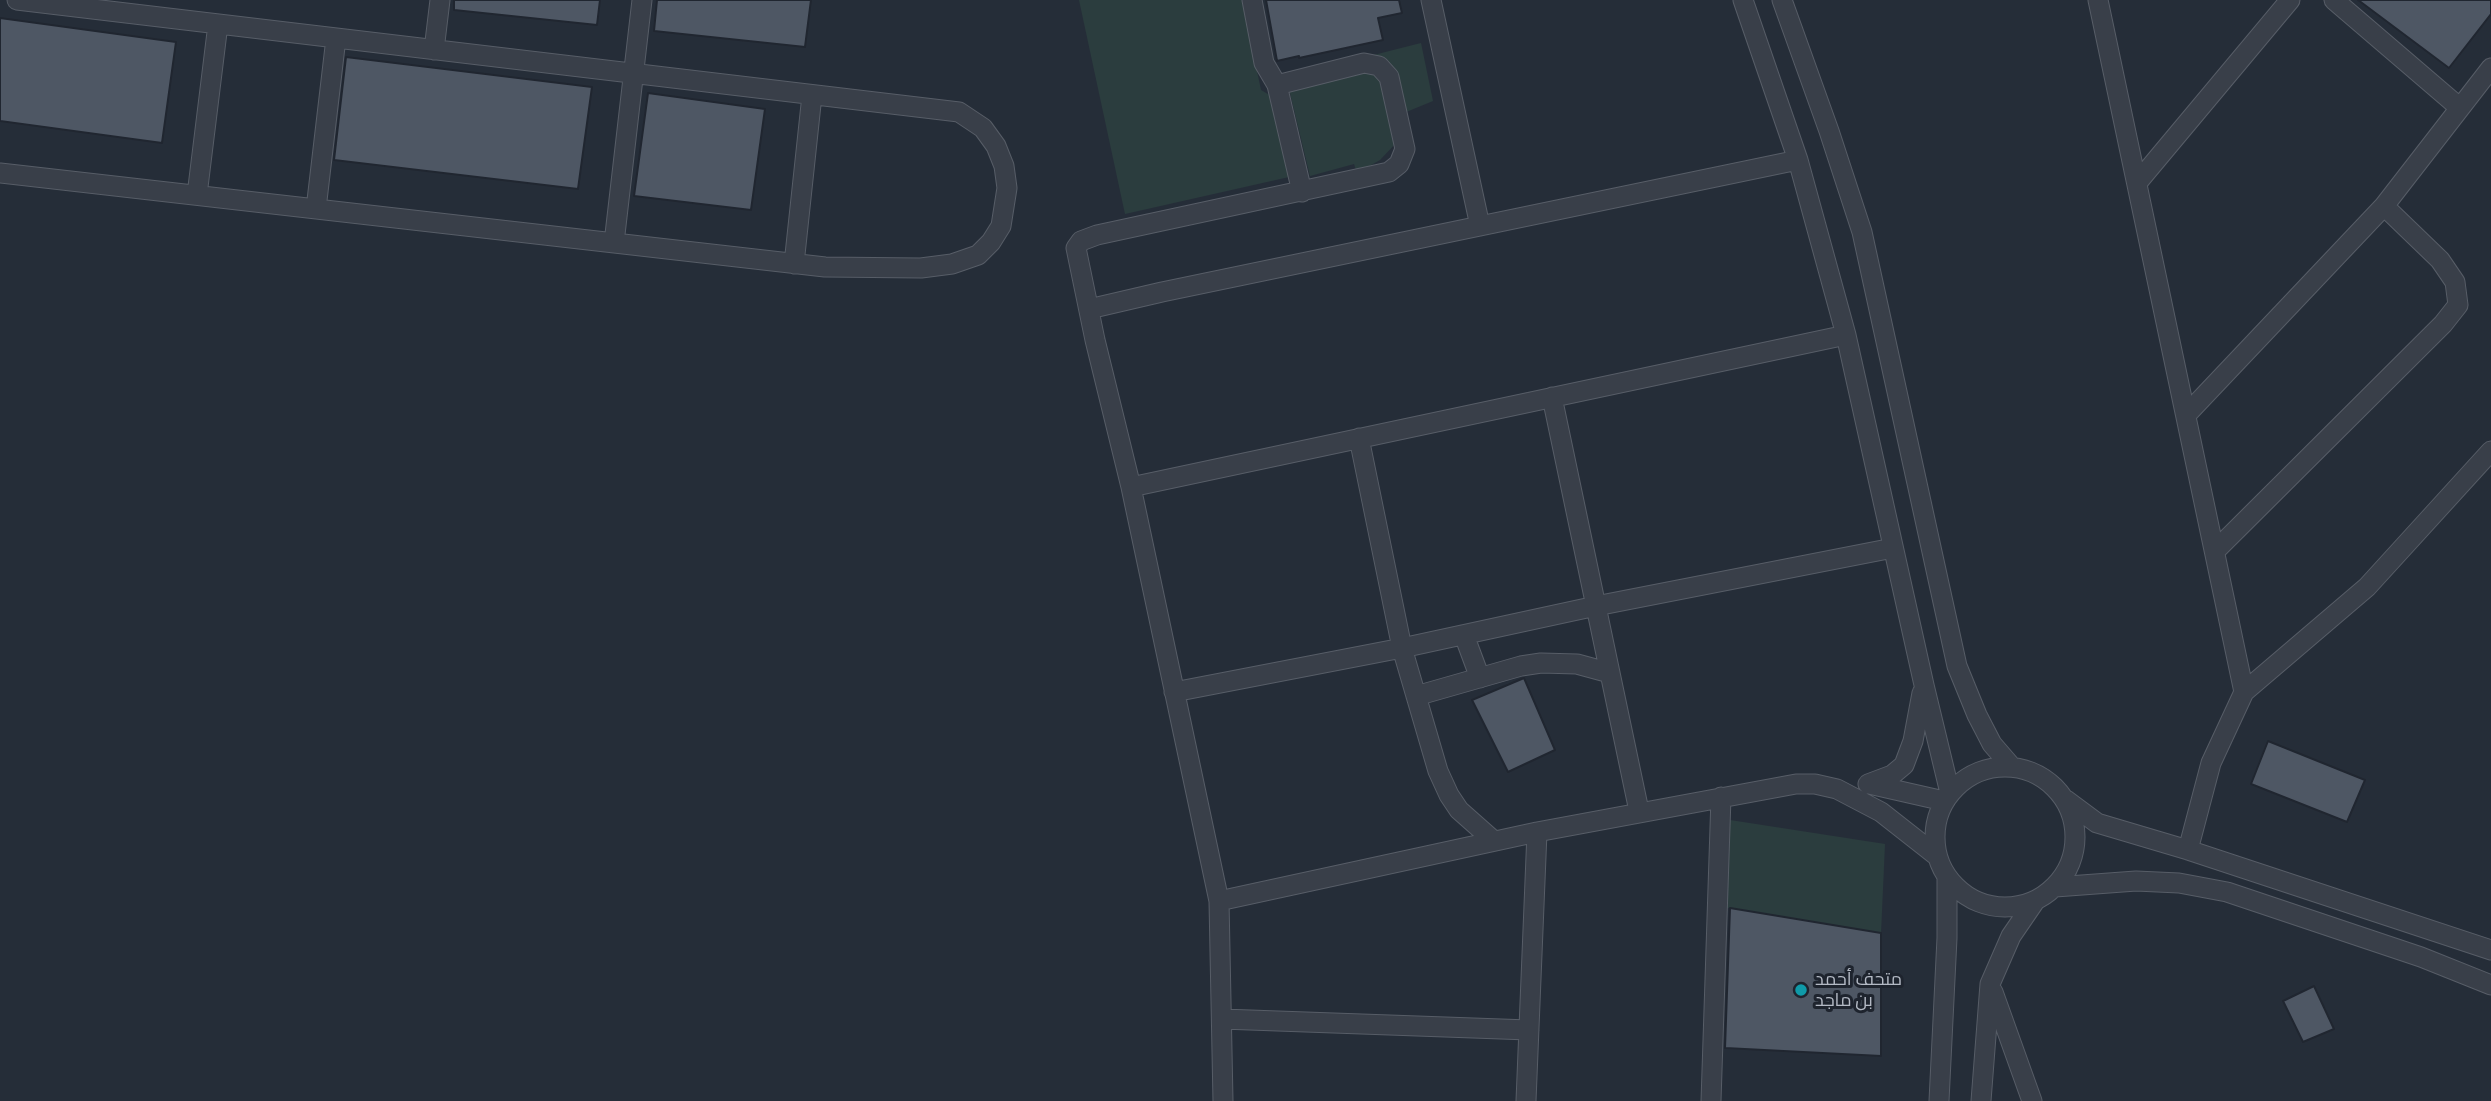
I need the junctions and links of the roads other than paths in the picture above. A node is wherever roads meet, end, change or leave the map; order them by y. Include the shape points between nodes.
1 (17, 0) edge
2 (440, 0) edge
3 (642, 0) edge
4 (1252, 0) edge
5 (1431, 0) edge
6 (1744, 0) edge
7 (1782, 0) edge
8 (2098, 0) edge
9 (2290, 0) edge
10 (2334, 0) edge
11 (218, 24) junction
12 (336, 38) junction
13 (434, 50) junction
14 (2491, 68) edge
15 (634, 74) junction
16 (1277, 85) junction
17 (811, 95) junction
18 (2460, 108) junction
19 (1798, 160) junction
20 (0, 173) edge
21 (2137, 183) junction
22 (1303, 192) junction
23 (197, 195) junction
24 (2384, 206) junction
25 (316, 209) junction
26 (1480, 226) junction
27 (614, 243) junction
28 (794, 264) junction
29 (1089, 310) junction
30 (1846, 335) junction
31 (1552, 397) junction
32 (2186, 415) junction
33 (1359, 438) junction
34 (2491, 451) edge
35 (1131, 487) junction
36 (1893, 548) junction
37 (2215, 551) junction
38 (1596, 606) junction
39 (1464, 635) junction
40 (1402, 648) junction
41 (1610, 673) junction
42 (1480, 678) junction
43 (1924, 685) junction
44 (1174, 692) junction
45 (2244, 692) junction
46 (1416, 696) junction
47 (2011, 766) junction
48 (1868, 784) junction
49 (1836, 789) junction
50 (1721, 797) junction
51 (1947, 797) junction
52 (2066, 800) junction
53 (1639, 811) junction
54 (1537, 832) junction
55 (1494, 841) junction
56 (2188, 850) junction
57 (1937, 856) junction
58 (1947, 878) junction
59 (2055, 887) junction
60 (1219, 901) junction
61 (2035, 901) junction
62 (2487, 946) edge
63 (2421, 957) junction
64 (2491, 974) edge
65 (1990, 984) junction
66 (2491, 985) edge
67 (1222, 1019) junction
68 (1529, 1030) junction
69 (1223, 1101) edge
70 (1526, 1101) edge
71 (1711, 1101) edge
72 (1939, 1101) edge
73 (1981, 1101) edge
74 (2032, 1101) edge

1 - 11 street
2 - 13 street
3 - 15 street
4 - 16 street via 1264,64
5 - 26 street
6 - 19 street
7 - 47 street via 1862,232 1957,666 1992,744
8 - 21 street
9 - 21 street
10 - 18 street
11 - 12 street
11 - 23 street
12 - 13 street
12 - 25 street
13 - 15 street
14 - 18 street
15 - 17 street
15 - 27 street
16 - 22 street
16 - 22 street via 1364,63 1379,66 1388,78 1405,149 1399,164 1389,172
17 - 28 street
17 - 28 street via 959,112 983,128 996,146 1007,188 1001,226 978,255 921,268
18 - 24 street
19 - 26 street
19 - 30 street
20 - 23 street
21 - 32 street
22 - 29 street via 1081,241 1076,248
23 - 25 street
24 - 32 street
24 - 37 street via 2440,260 2455,282 2458,305
25 - 27 street
26 - 29 street
27 - 28 street
29 - 35 street
30 - 31 street
30 - 36 street
31 - 33 street
31 - 38 street
32 - 37 street
33 - 35 street
33 - 40 street
34 - 45 street via 2367,587
35 - 44 street
36 - 38 street
36 - 43 street
37 - 45 street
38 - 39 street
38 - 41 street
39 - 40 street
39 - 42 street
40 - 44 street
40 - 46 street
41 - 42 street via 1577,664 1541,663
41 - 53 street
42 - 46 street
43 - 48 street via 1904,765
43 - 51 street
44 - 60 street
45 - 56 street via 2211,763
46 - 55 street via 1449,795
47 - 51 street via 1973,773
47 - 52 street via 2051,783
48 - 49 street
48 - 51 street
49 - 50 street via 1796,784
49 - 57 street via 1881,812
50 - 53 street
50 - 71 street
51 - 57 street via 1937,817
52 - 56 street via 2097,823
52 - 59 street via 2074,822 2075,846 2069,868
53 - 54 street
54 - 55 street
54 - 68 street
55 - 60 street
56 - 62 street
57 - 58 street
58 - 61 street via 1965,896 1987,906 2012,908
58 - 72 street
59 - 61 street
59 - 63 street via 2179,883 2215,890
60 - 67 street
61 - 65 street via 2011,936
63 - 64 street
63 - 66 street
65 - 73 street
65 - 74 street
67 - 68 street
67 - 69 street
68 - 70 street

